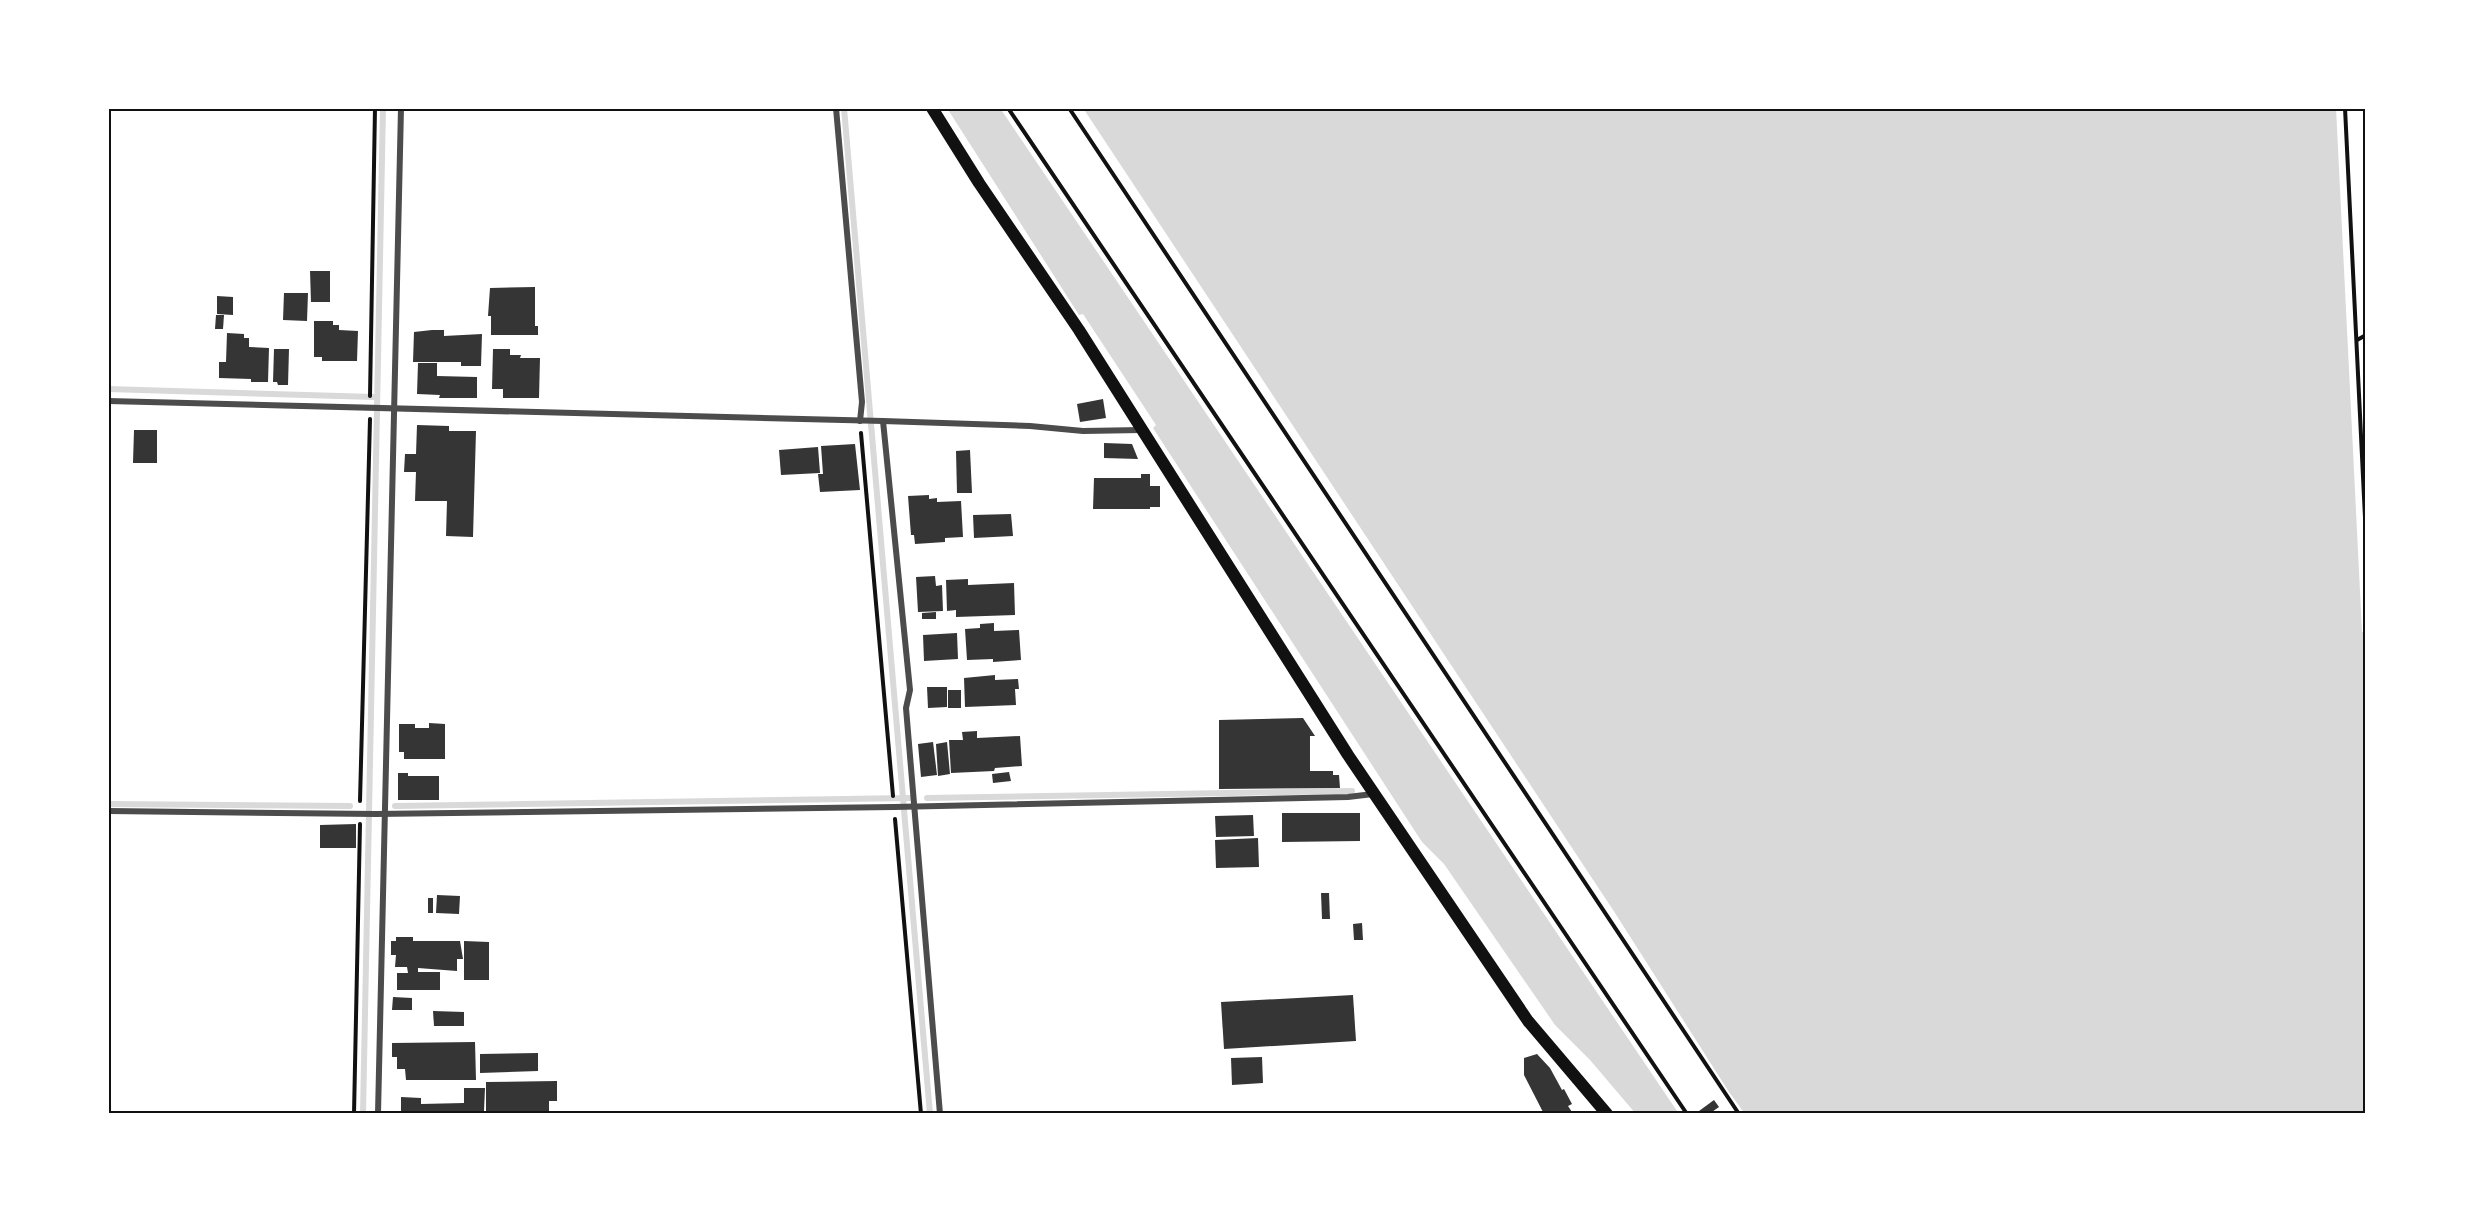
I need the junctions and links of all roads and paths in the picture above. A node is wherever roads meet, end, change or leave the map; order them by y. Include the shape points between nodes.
1 (375, 108) edge
2 (401, 108) edge
3 (836, 108) edge
4 (932, 108) edge
5 (1008, 108) edge
6 (1069, 108) edge
7 (2344, 108) edge
8 (2366, 335) edge
9 (2356, 340) junction
10 (2359, 386) junction
11 (2366, 389) edge
12 (370, 394) dead end
13 (108, 401) edge
14 (372, 408) junction
15 (394, 408) junction
16 (863, 421) junction
17 (880, 421) junction
18 (1142, 430) junction
19 (2366, 538) edge
20 (1375, 793) junction
21 (893, 796) dead end
22 (912, 806) junction
23 (896, 807) junction
24 (108, 811) edge
25 (362, 813) junction
26 (380, 814) junction
27 (354, 1114) edge
28 (378, 1114) edge
29 (921, 1114) edge
30 (940, 1114) edge
31 (1607, 1114) edge
32 (1687, 1114) edge
33 (1739, 1114) edge

1 - 12 path
2 - 15 street
3 - 16 street
4 - 18 main road
5 - 32 path
6 - 33 path
7 - 9 path
8 - 9 path
9 - 10 path
10 - 11 path
10 - 19 path
13 - 14 street
14 - 15 street
14 - 25 path
15 - 16 street
15 - 26 street
16 - 17 street
16 - 21 path
17 - 18 street via 1083,431
17 - 22 street via 910,690 906,708
18 - 20 main road
20 - 22 street via 1348,797
20 - 31 main road via 1528,1021
22 - 23 street
22 - 30 street
23 - 26 street
23 - 29 path
24 - 25 street
25 - 26 street
25 - 27 path
26 - 28 street

